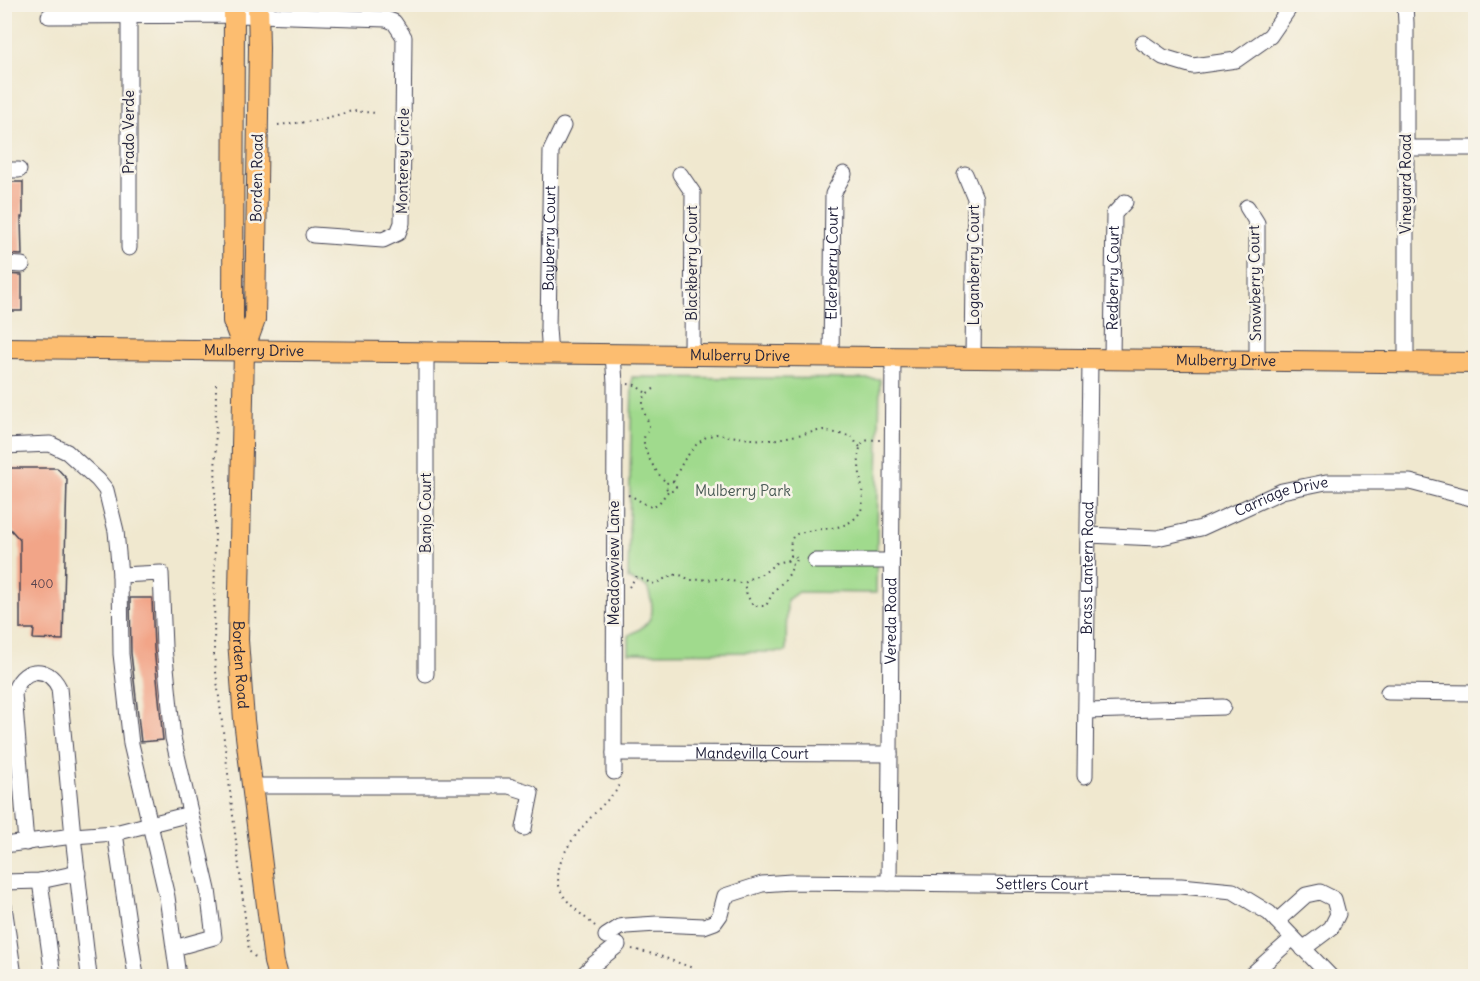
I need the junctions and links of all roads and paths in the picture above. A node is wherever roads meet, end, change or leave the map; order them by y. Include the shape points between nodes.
1 (1292, 4) edge
2 (1405, 4) edge
3 (233, 10) edge
4 (258, 10) edge
5 (49, 16) dead end
6 (129, 16) junction
7 (1143, 43) dead end
8 (376, 113) dead end
9 (278, 125) dead end
10 (563, 126) dead end
11 (1406, 148) junction
12 (1476, 148) edge
13 (680, 174) dead end
14 (844, 174) dead end
15 (965, 174) dead end
16 (1125, 202) dead end
17 (1247, 207) dead end
18 (313, 236) dead end
19 (129, 248) dead end
20 (4, 264) edge
21 (22, 265) dead end
22 (4, 348) edge
23 (244, 350) junction
24 (426, 352) junction
25 (550, 354) junction
26 (613, 354) junction
27 (692, 355) junction
28 (831, 356) junction
29 (893, 357) junction
30 (973, 357) junction
31 (1090, 359) junction
32 (1112, 359) junction
33 (1257, 360) junction
34 (1406, 363) junction
35 (1476, 363) edge
36 (615, 383) junction
37 (654, 389) dead end
38 (646, 393) junction
39 (892, 440) junction
40 (4, 446) edge
41 (860, 447) junction
42 (673, 481) junction
43 (667, 483) junction
44 (669, 490) junction
45 (615, 495) junction
46 (1476, 501) edge
47 (1088, 535) junction
48 (791, 556) junction
49 (788, 560) junction
50 (815, 561) dead end
51 (891, 561) junction
52 (792, 565) junction
53 (120, 575) junction
54 (744, 584) junction
55 (614, 590) junction
56 (426, 674) dead end
57 (1388, 692) dead end
58 (1476, 693) edge
59 (10, 700) edge
60 (1223, 707) dead end
61 (1086, 711) junction
62 (614, 753) junction
63 (890, 754) junction
64 (618, 776) joint
65 (1085, 776) dead end
66 (251, 786) junction
67 (190, 814) junction
68 (149, 824) junction
69 (524, 828) dead end
70 (115, 833) junction
71 (73, 836) junction
72 (27, 843) junction
73 (4, 845) edge
74 (78, 873) junction
75 (40, 881) junction
76 (4, 882) edge
77 (889, 883) junction
78 (4, 906) edge
79 (1277, 921) junction
80 (612, 940) junction
81 (1298, 943) junction
82 (174, 948) junction
83 (14, 976) edge
84 (53, 976) edge
85 (89, 976) edge
86 (136, 976) edge
87 (178, 976) edge
88 (278, 976) edge
89 (582, 976) edge
90 (705, 976) edge
91 (1250, 976) edge
92 (1330, 976) edge

1 - 7 street via 1270,36 1236,60 1193,66 1163,57
2 - 11 street, Vineyard Road
3 - 4 street
3 - 6 street
3 - 23 main road, Borden Road via 233,321
4 - 18 street, Monterey Circle via 386,19 394,22 404,38 402,223 398,233 383,240
4 - 23 main road, Borden Road via 255,320
5 - 6 street
6 - 19 street, Prado Verde
8 - 9 path via 352,111
10 - 25 street, Bayberry Court via 550,152
11 - 12 street
11 - 34 street, Vineyard Road
13 - 27 street, Blackberry Court via 693,193
14 - 28 street, Elderberry Court via 833,194
15 - 30 street, Loganberry Court via 975,198
16 - 32 street, Redberry Court via 1114,214
17 - 33 street, Snowberry Court via 1257,223
20 - 21 street
22 - 23 main road, Mulberry Drive
23 - 24 main road, Mulberry Drive
23 - 66 main road, Borden Road via 238,640
24 - 25 main road, Mulberry Drive
24 - 56 street, Banjo Court
25 - 26 main road, Mulberry Drive
26 - 27 main road, Mulberry Drive
26 - 36 street, Meadowview Lane
27 - 28 main road, Mulberry Drive
28 - 29 main road, Mulberry Drive
29 - 30 main road, Mulberry Drive
29 - 39 street, Vereda Road
30 - 31 main road, Mulberry Drive
31 - 32 main road, Mulberry Drive
31 - 47 street, Brass Lantern Road
32 - 33 main road, Mulberry Drive
33 - 34 main road, Mulberry Drive
34 - 35 main road, Mulberry Drive
36 - 38 path via 635,385
36 - 45 street, Meadowview Lane
37 - 38 path
38 - 43 path via 643,406 649,428 644,446
39 - 41 path via 869,440
39 - 51 street, Vereda Road
40 - 53 street via 50,444 68,452 98,480 106,490 116,531
41 - 42 path via 853,437 823,430 772,440 716,434 696,445
41 - 48 path via 864,506 859,515 849,524 796,534 792,537
42 - 43 path
42 - 44 path via 676,488
43 - 44 path
44 - 45 path via 652,507 637,498
45 - 55 street, Meadowview Lane
46 - 47 street, Carriage Drive via 1410,482 1326,482 1282,491 1190,531 1156,538
47 - 61 street, Brass Lantern Road
48 - 49 path
48 - 52 path via 796,560
49 - 52 path
49 - 54 path via 776,563
50 - 51 street
51 - 63 street, Vereda Road
52 - 54 path via 788,577 766,606 753,606
53 - 67 street via 161,573 173,738
53 - 68 street via 121,654 130,732
54 - 55 path via 723,579 689,580 675,574 654,584 636,577 629,587
55 - 62 street, Meadowview Lane
57 - 58 street
59 - 71 street via 20,680 32,672 45,673 59,688
59 - 72 street
60 - 61 street
61 - 65 street, Brass Lantern Road
62 - 63 street, Mandevilla Court
62 - 64 street, Meadowview Lane
63 - 77 street, Vereda Road
64 - 80 path via 616,791 571,842 558,873 561,890 571,904
66 - 69 street via 509,786 531,793
66 - 88 main road, Borden Road
67 - 68 street
67 - 82 street via 208,890 214,937
68 - 70 street
68 - 82 street via 167,897
70 - 71 street
70 - 86 street
71 - 72 street
71 - 74 street
72 - 73 street
74 - 75 street
74 - 85 street
75 - 76 street
75 - 84 street
77 - 79 street, Settlers Court via 1181,886 1233,891
77 - 80 street, Settlers Court via 762,884 725,896 715,922 704,926 620,927
78 - 83 street
79 - 81 street, Settlers Court
79 - 81 street via 1306,895 1320,892 1334,899 1338,914 1331,928
80 - 89 street
80 - 90 path
81 - 91 street
81 - 92 street, Settlers Court
82 - 87 street

